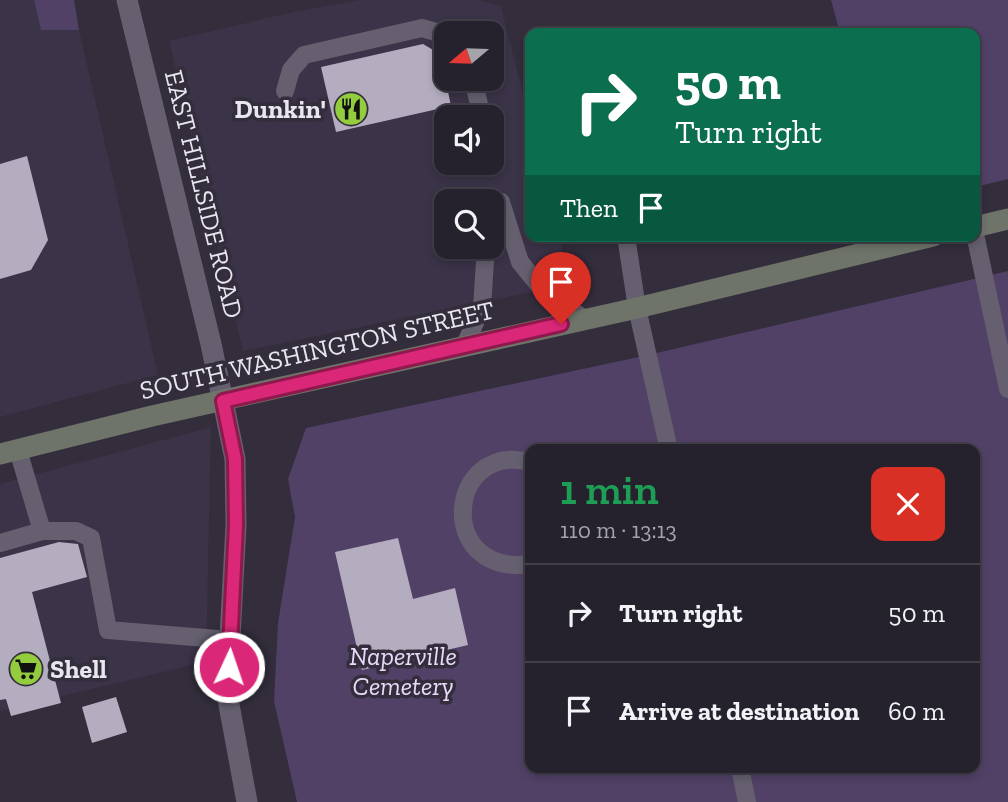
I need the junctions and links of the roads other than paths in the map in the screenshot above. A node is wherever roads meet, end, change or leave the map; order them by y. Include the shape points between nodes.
1 (127, 0) edge
2 (434, 32) edge
3 (285, 91) dead end
4 (504, 211) edge
5 (1008, 219) edge
6 (980, 226) edge
7 (627, 242) edge
8 (880, 242) edge
9 (977, 242) edge
10 (485, 259) edge
11 (637, 308) junction
12 (585, 319) junction
13 (465, 345) junction
14 (1008, 389) edge
15 (223, 401) junction
16 (668, 444) edge
17 (9, 452) edge
18 (525, 461) edge
19 (42, 531) junction
20 (0, 543) edge
21 (525, 565) edge
22 (230, 640) junction
23 (741, 773) edge
24 (247, 802) edge
25 (747, 802) edge

1 - 15 street, EAST HILLSIDE ROAD
2 - 3 lane via 422,28 304,55 291,70
4 - 12 lane via 520,262 546,294
5 - 6 main road
7 - 11 lane
8 - 11 main road, SOUTH WASHINGTON STREET
9 - 14 lane
10 - 13 lane via 482,307
11 - 12 main road, SOUTH WASHINGTON STREET
11 - 16 lane
12 - 13 main road, SOUTH WASHINGTON STREET
13 - 15 main road, SOUTH WASHINGTON STREET
15 - 17 main road, SOUTH WASHINGTON STREET
15 - 22 street, EAST HILLSIDE ROAD via 235,459
17 - 19 lane
18 - 21 lane via 495,463 481,472 469,484 462,518 477,551 493,561
19 - 20 lane
19 - 22 lane via 76,531 91,538 108,630
22 - 24 street, EAST HILLSIDE ROAD via 227,694
23 - 25 lane

